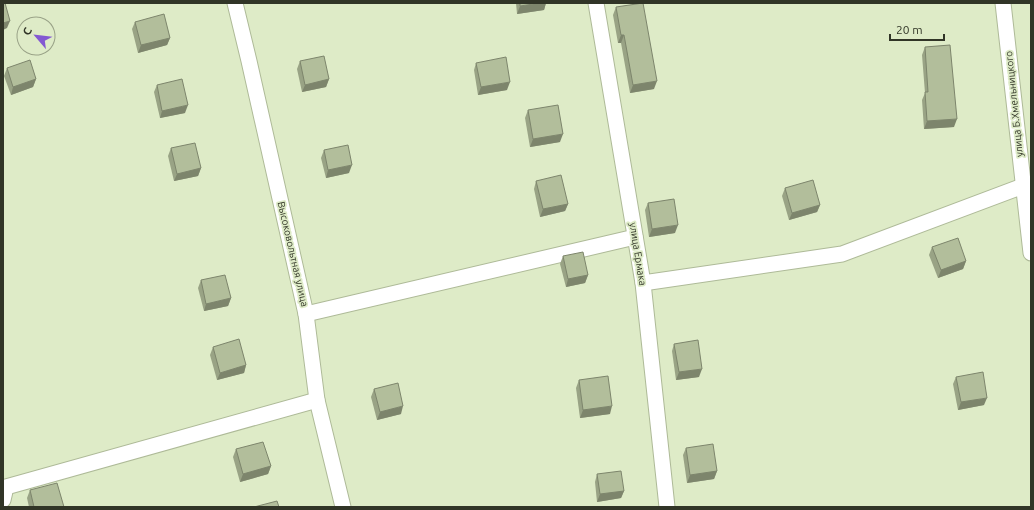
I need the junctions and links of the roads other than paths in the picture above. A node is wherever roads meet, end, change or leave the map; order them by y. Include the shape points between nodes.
1 (235, 3) edge
2 (596, 3) edge
3 (1003, 3) edge
4 (1023, 186) junction
5 (635, 237) junction
6 (1031, 253) edge
7 (643, 283) junction
8 (306, 314) junction
9 (317, 400) junction
10 (3, 500) edge
11 (343, 507) edge
12 (667, 507) edge

1 - 8 street, Высоковольтная улица
2 - 5 street, улица Ермака
3 - 4 street, улица Б.Хмельницкого
4 - 6 street, улица Б.Хмельницкого
4 - 7 street via 842,254
5 - 7 street, улица Ермака
5 - 8 street
7 - 12 street, улица Ермака
8 - 9 street, Высоковольтная улица
9 - 10 street via 6,487
9 - 11 street, Высоковольтная улица

